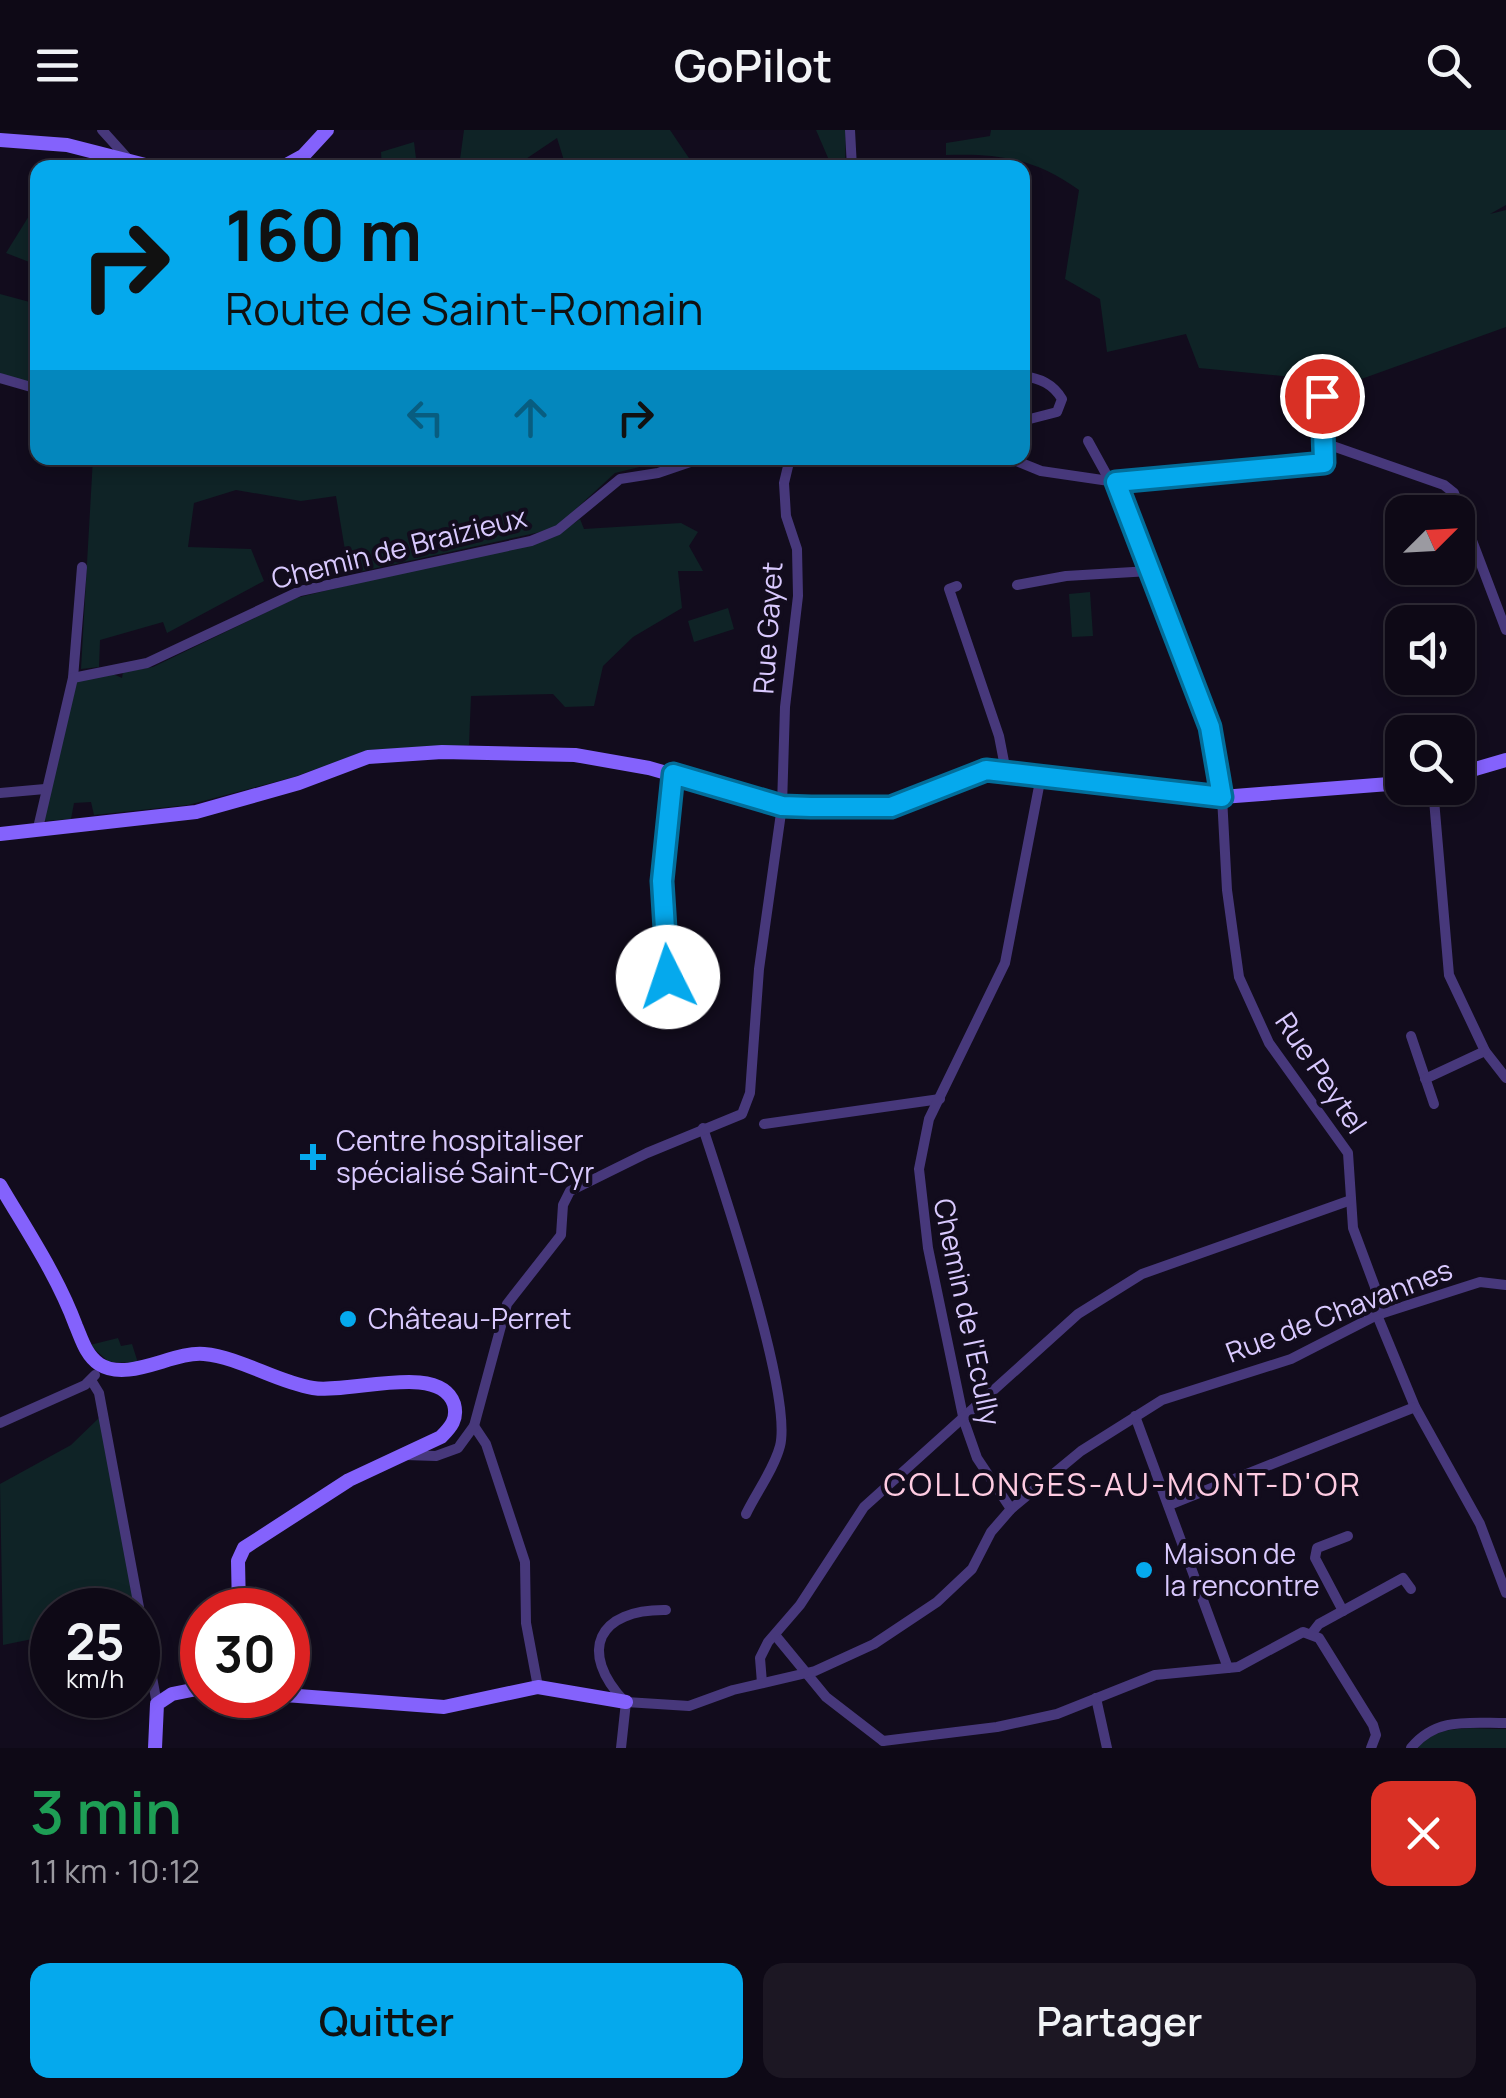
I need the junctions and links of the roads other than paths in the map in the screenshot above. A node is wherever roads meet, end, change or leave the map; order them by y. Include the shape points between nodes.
1 (102, 130) edge
2 (328, 130) edge
3 (850, 130) edge
4 (0, 140) edge
5 (126, 160) edge
6 (129, 160) edge
7 (296, 160) edge
8 (852, 160) edge
9 (1030, 377) edge
10 (0, 378) edge
11 (30, 387) edge
12 (1322, 396) dead end
13 (1030, 418) edge
14 (1088, 441) dead end
15 (1324, 443) junction
16 (683, 465) edge
17 (788, 465) edge
18 (1026, 465) edge
19 (1113, 482) junction
20 (82, 568) dead end
21 (1150, 571) junction
22 (1017, 585) dead end
23 (957, 586) dead end
24 (1506, 630) edge
25 (73, 678) junction
26 (1506, 760) edge
27 (1475, 769) edge
28 (1006, 772) junction
29 (673, 774) junction
30 (1041, 776) junction
31 (1385, 784) edge
32 (45, 789) junction
33 (0, 793) edge
34 (1222, 797) junction
35 (1434, 805) edge
36 (782, 806) junction
37 (38, 828) junction
38 (0, 834) edge
39 (668, 977) dead end
40 (1411, 1036) dead end
41 (1486, 1051) junction
42 (1506, 1078) edge
43 (1425, 1079) junction
44 (940, 1099) junction
45 (1434, 1104) dead end
46 (764, 1124) dead end
47 (703, 1128) junction
48 (0, 1185) edge
49 (1351, 1200) junction
50 (1506, 1285) edge
51 (1377, 1314) junction
52 (102, 1366) junction
53 (91, 1380) junction
54 (1415, 1407) junction
55 (1135, 1416) junction
56 (964, 1421) junction
57 (0, 1423) edge
58 (474, 1426) junction
59 (404, 1454) junction
60 (1169, 1506) junction
61 (1011, 1509) junction
62 (746, 1514) dead end
63 (1348, 1536) dead end
64 (137, 1588) edge
65 (239, 1588) edge
66 (1412, 1589) dead end
67 (1506, 1594) edge
68 (666, 1610) dead end
69 (1343, 1611) junction
70 (1312, 1633) junction
71 (775, 1635) junction
72 (1228, 1668) junction
73 (805, 1674) junction
74 (762, 1683) junction
75 (538, 1688) junction
76 (310, 1697) edge
77 (1096, 1698) junction
78 (626, 1702) junction
79 (156, 1718) edge
80 (1506, 1723) edge
81 (884, 1744) edge
82 (155, 1748) edge
83 (622, 1748) edge
84 (1107, 1748) edge
85 (1371, 1748) edge
86 (1411, 1748) edge

1 - 6 street
2 - 7 street
3 - 8 street
4 - 5 street
9 - 13 street via 1062,399 1056,412
10 - 11 street
12 - 15 street
14 - 19 street, Rue Peytel
15 - 19 street via 1324,463
15 - 24 street via 1454,492
16 - 25 street, Chemin de Braizieux via 620,479 558,530 530,540 300,591 147,663
17 - 36 street, Rue Gayet via 786,516 797,549 798,596
18 - 19 street
19 - 21 street, Rue Peytel
20 - 25 street
21 - 22 street
21 - 34 street, Rue Peytel via 1210,727
23 - 28 street via 949,589
25 - 32 street
26 - 27 street
28 - 30 street
28 - 36 street via 986,770 891,807
29 - 36 street
29 - 37 street via 575,755 368,757 196,812
29 - 39 street via 662,881
30 - 34 street
30 - 44 street, Chemin de l'Ecully via 1005,963
31 - 34 street
32 - 33 street
32 - 37 street
34 - 49 street, Rue Peytel via 1244,992 1269,1043 1348,1153
35 - 41 street via 1449,975
36 - 47 street, Rue Gayet via 750,1093 742,1114
37 - 38 street
40 - 43 street
41 - 42 street
41 - 43 street
43 - 45 street
44 - 46 street
44 - 56 street, Chemin de l'Ecully via 922,1141 918,1190
47 - 58 street, Rue Gayet via 570,1191 561,1235 508,1304
47 - 62 street via 783,1419 780,1448
48 - 52 street via 58,1282 86,1351
49 - 51 street, Rue Peytel
49 - 56 street via 1112,1290
50 - 51 street, Rue de Chavannes via 1480,1282
51 - 54 street, Rue Peytel
51 - 55 street, Rue de Chavannes via 1291,1359 1162,1400
52 - 53 street
52 - 59 street via 121,1369 203,1354 336,1392 438,1383 451,1394 452,1426
53 - 57 street
53 - 64 street via 100,1393
54 - 60 street
54 - 67 street, Rue Peytel via 1480,1524
55 - 60 street
55 - 61 street, Rue de Chavannes via 1081,1450
56 - 61 street, Chemin de l'Ecully via 978,1458
56 - 71 street via 864,1507
58 - 59 street via 458,1448 436,1456
58 - 75 street via 525,1562 526,1623
59 - 65 street via 349,1480 244,1548
60 - 72 street
61 - 73 street, Rue de Chavannes via 990,1532 972,1569 936,1602 874,1644
63 - 69 street via 1316,1548 1315,1558
66 - 69 street via 1403,1578
68 - 78 street via 626,1612 598,1648
69 - 70 street
70 - 72 street
70 - 85 street via 1373,1725
71 - 73 street
71 - 74 street via 760,1658
72 - 77 street via 1156,1675
73 - 74 street, Rue de Chavannes
73 - 81 street
74 - 78 street, Rue de Chavannes via 689,1706
75 - 76 street via 444,1707
75 - 78 street
77 - 81 street via 1057,1714
77 - 84 street
78 - 83 street
79 - 82 street
80 - 86 street via 1445,1724 1430,1728

